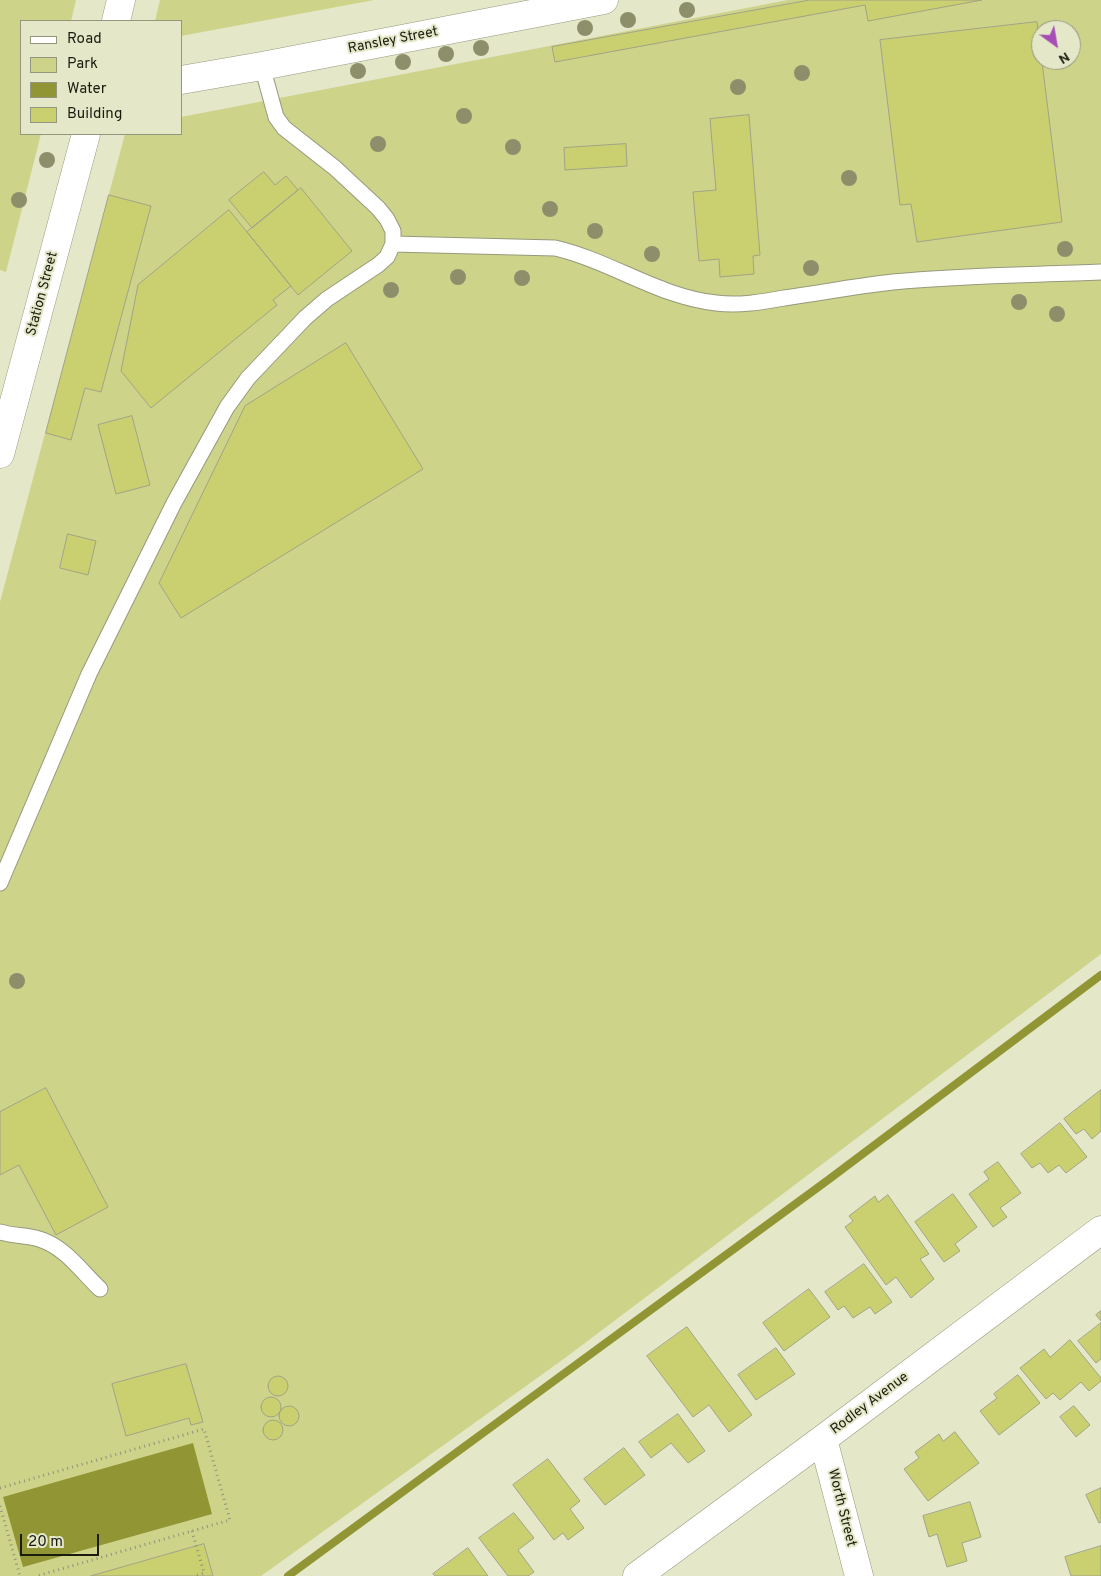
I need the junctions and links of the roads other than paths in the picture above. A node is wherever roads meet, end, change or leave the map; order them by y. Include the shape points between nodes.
1 (121, 0) edge
2 (604, 0) edge
3 (116, 20) edge
4 (262, 66) junction
5 (182, 80) edge
6 (86, 135) edge
7 (393, 244) junction
8 (1101, 272) edge
9 (0, 454) edge
10 (0, 883) edge
11 (1101, 1230) edge
12 (0, 1232) edge
13 (100, 1289) dead end
14 (824, 1439) junction
15 (637, 1576) edge
16 (859, 1576) edge

1 - 3 street
2 - 4 street, Ransley Street
4 - 5 street, Ransley Street
4 - 7 lane via 276,117 284,128 335,168 378,208 393,231
6 - 9 street, Station Street
7 - 8 lane via 555,248 576,253 672,293 717,304 760,302 893,282
7 - 10 lane via 387,257 378,265 304,318 248,378 227,407 174,503 89,674
11 - 14 street, Rodley Avenue
12 - 13 lane via 39,1239 59,1248
14 - 15 street, Rodley Avenue
14 - 16 street, Worth Street

